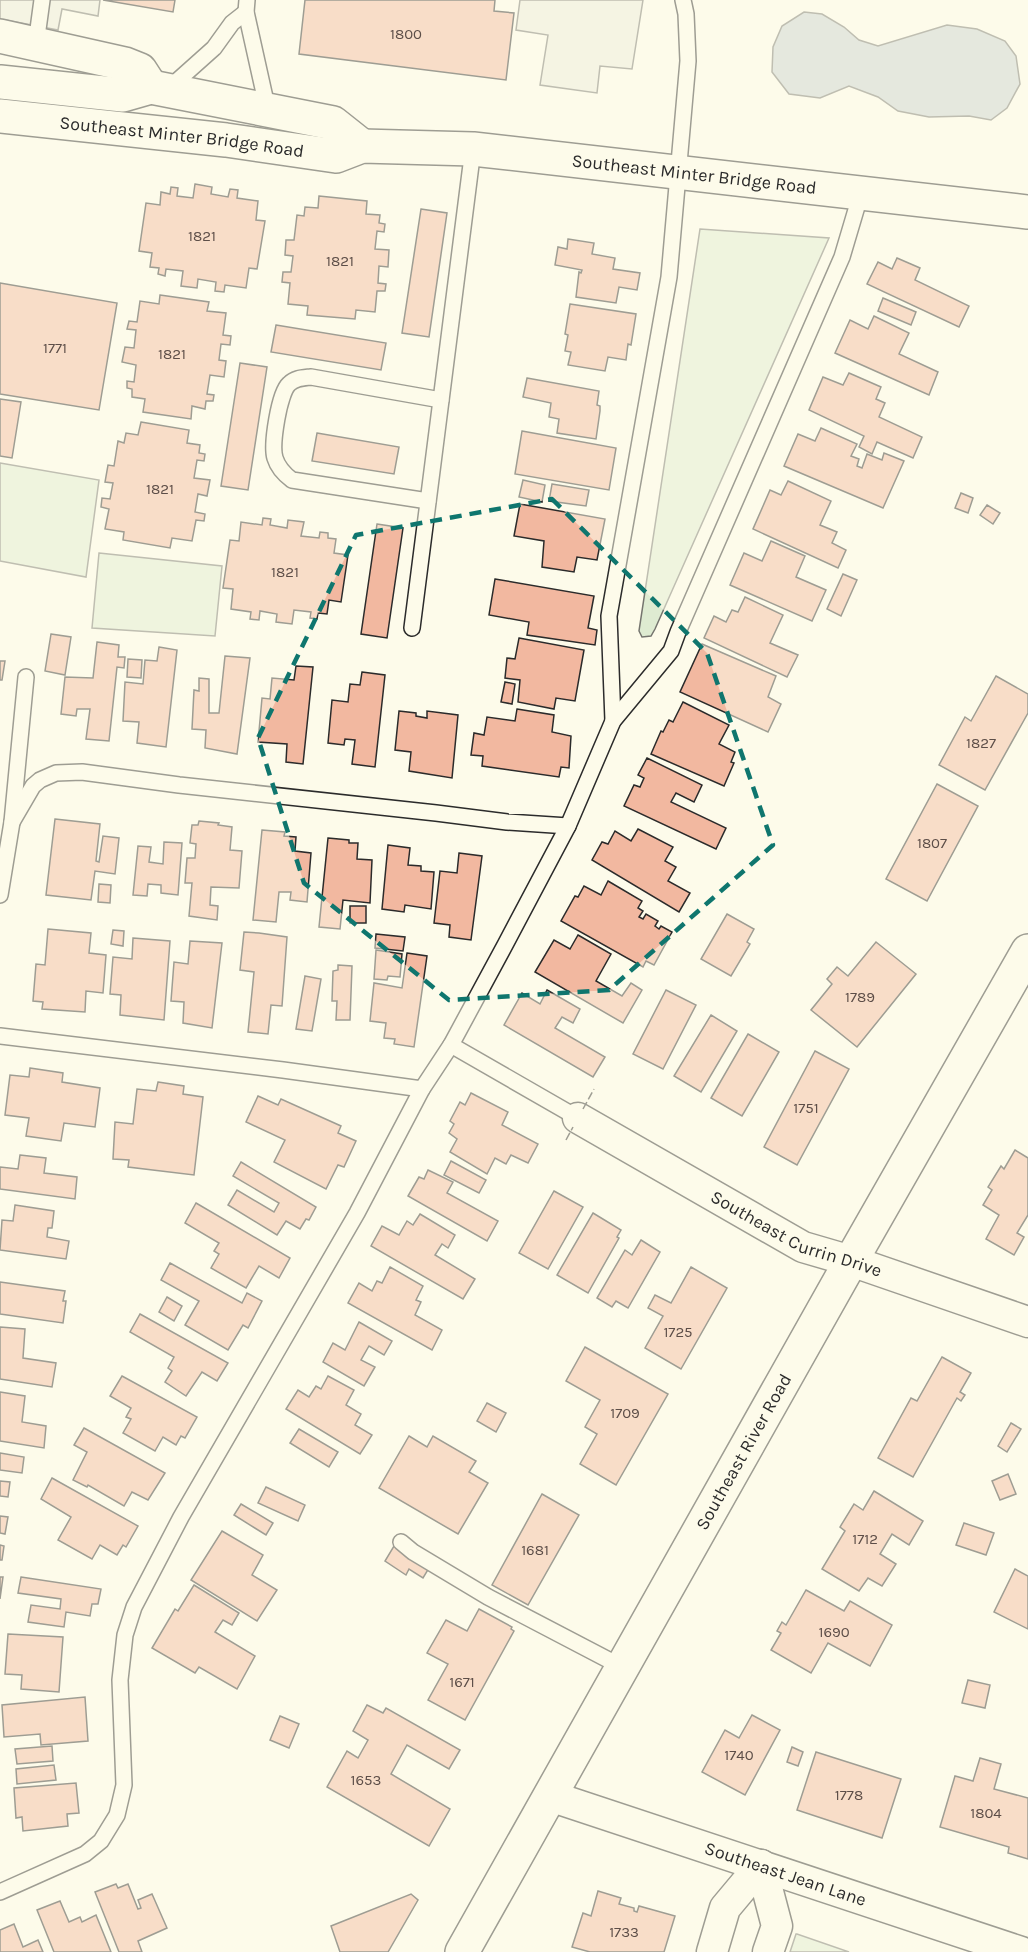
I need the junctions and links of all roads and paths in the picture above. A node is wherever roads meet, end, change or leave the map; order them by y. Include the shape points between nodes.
1 (42, 0) edge
2 (683, 0) edge
3 (247, 6) edge
4 (0, 36) edge
5 (36, 44) junction
6 (0, 82) edge
7 (158, 89) junction
8 (268, 111) junction
9 (0, 116) edge
10 (362, 146) junction
11 (473, 149) junction
12 (679, 172) junction
13 (861, 193) junction
14 (1028, 212) edge
15 (441, 400) junction
16 (428, 501) junction
17 (412, 627) dead end
18 (26, 677) dead end
19 (613, 721) junction
20 (12, 822) junction
21 (568, 826) junction
22 (0, 895) edge
23 (1028, 951) edge
24 (0, 1036) edge
25 (451, 1045) junction
26 (422, 1089) junction
27 (578, 1118) joint
28 (851, 1261) junction
29 (1028, 1322) edge
30 (401, 1542) dead end
31 (622, 1667) junction
32 (550, 1796) junction
33 (761, 1865) junction
34 (0, 1892) edge
35 (462, 1952) edge
36 (712, 1952) edge
37 (768, 1952) edge
38 (1021, 1952) edge

1 - 5 lane
2 - 12 lane via 688,61
3 - 7 lane via 214,48
3 - 8 lane
4 - 5 main road
5 - 7 main road via 125,64 140,70
6 - 7 main road, Southeast Minter Bridge Road via 123,95
7 - 8 main road, Southeast Minter Bridge Road
8 - 10 main road, Southeast Minter Bridge Road via 333,123
9 - 10 main road, Southeast Minter Bridge Road via 336,156
10 - 11 main road, Southeast Minter Bridge Road
11 - 12 main road, Southeast Minter Bridge Road
11 - 15 lane
12 - 13 main road, Southeast Minter Bridge Road
12 - 19 lane via 669,276 609,616
13 - 14 main road, Southeast Minter Bridge Road
13 - 19 lane via 842,257 671,651
15 - 16 lane
15 - 16 lane via 311,378 297,379 283,393 273,445 279,467 292,480
16 - 17 lane
18 - 20 lane
19 - 21 lane
20 - 21 lane via 40,780 56,773 82,772
20 - 22 lane
21 - 25 lane
23 - 28 main road, Southeast River Road
24 - 26 lane
25 - 26 lane
25 - 27 lane
26 - 34 lane via 357,1213 181,1517 134,1607 125,1635 120,1680 124,1785 117,1815 101,1841 85,1854
27 - 28 street, Southeast Currin Drive via 803,1247
28 - 29 street, Southeast Currin Drive
28 - 31 main road, Southeast River Road
30 - 31 lane via 488,1597
31 - 32 main road, Southeast River Road
32 - 33 street, Southeast Jean Lane
32 - 35 main road, Southeast River Road
33 - 36 street via 725,1908
33 - 37 street via 777,1926
33 - 38 street, Southeast Jean Lane

